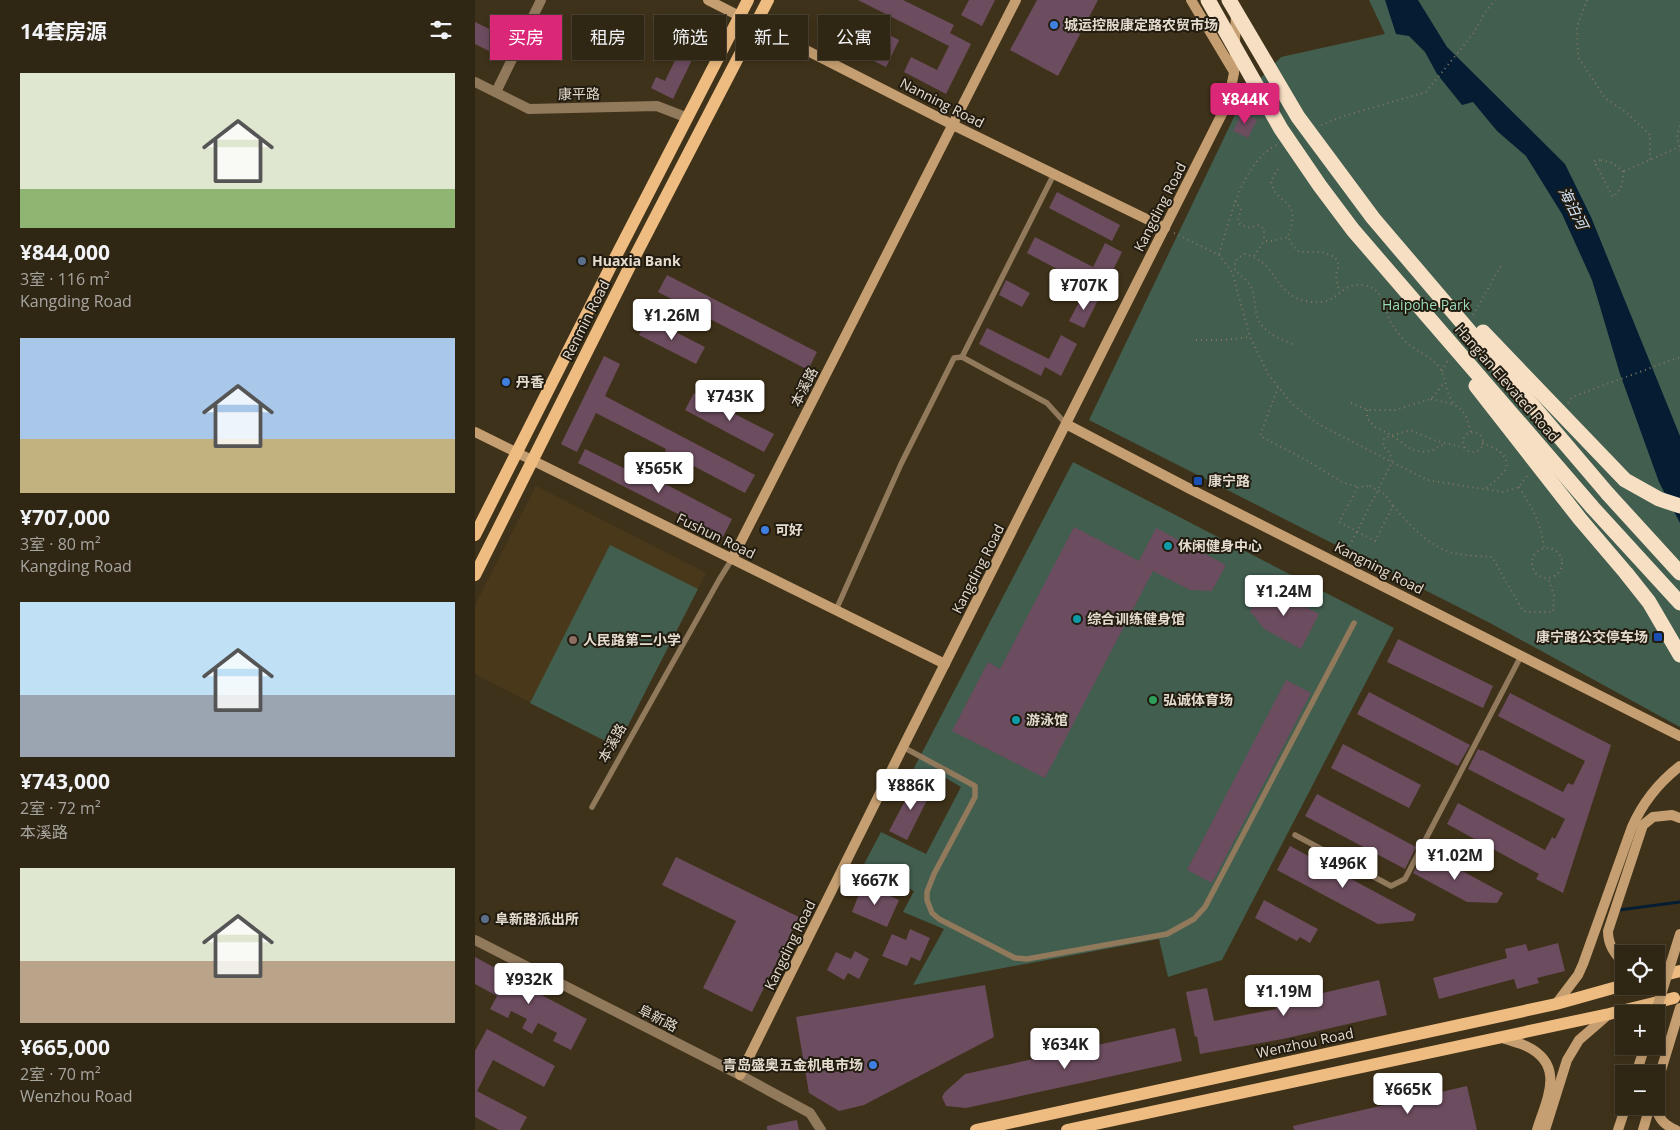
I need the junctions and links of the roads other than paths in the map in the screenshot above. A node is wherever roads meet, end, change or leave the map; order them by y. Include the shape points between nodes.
1 (541, 0) edge
2 (708, 0) edge
3 (748, 0) edge
4 (768, 0) edge
5 (1016, 0) edge
6 (1191, 0) edge
7 (1208, 0) edge
8 (1229, 0) edge
9 (1236, 0) edge
10 (738, 15) edge
11 (740, 15) edge
12 (760, 15) edge
13 (736, 24) edge
14 (808, 51) edge
15 (737, 60) edge
16 (1234, 73) junction
17 (475, 82) edge
18 (496, 92) junction
19 (688, 118) junction
20 (953, 125) junction
21 (1054, 174) junction
22 (1373, 218) junction
23 (1165, 228) junction
24 (1353, 230) junction
25 (961, 357) junction
26 (1066, 424) junction
27 (475, 432) edge
28 (516, 453) junction
29 (532, 461) junction
30 (1680, 506) edge
31 (475, 535) edge
32 (732, 559) junction
33 (1680, 573) edge
34 (475, 575) edge
35 (1680, 603) edge
36 (836, 610) junction
37 (1354, 623) dead end
38 (1680, 655) edge
39 (1521, 656) junction
40 (945, 664) junction
41 (1680, 736) edge
42 (903, 747) junction
43 (1680, 766) edge
44 (592, 807) dead end
45 (1680, 818) edge
46 (1295, 835) dead end
47 (1680, 934) edge
48 (475, 940) edge
49 (1615, 953) edge
50 (1680, 971) edge
51 (1665, 975) edge
52 (1615, 988) edge
53 (1678, 1001) edge
54 (1556, 1004) junction
55 (1658, 1005) edge
56 (1609, 1014) junction
57 (1500, 1037) junction
58 (1662, 1065) edge
59 (741, 1075) junction
60 (1623, 1115) edge
61 (1647, 1115) edge
62 (1659, 1115) edge
63 (821, 1130) edge
64 (976, 1130) edge
65 (1067, 1130) edge
66 (1537, 1130) edge
67 (1545, 1130) edge
68 (1618, 1130) edge
69 (1643, 1130) edge
70 (1676, 1130) edge

1 - 18 street
2 - 10 street, Nanning Road
3 - 11 main road, Renmin Road
4 - 12 main road, Renmin Road
5 - 20 street, 本溪路
6 - 16 street
7 - 24 highway, Hang'an Elevated Road, bridge via 1281,129
8 - 22 highway, Hang'an Elevated Road, bridge via 1298,117
9 - 16 street, Kangding Road
13 - 19 main road, Renmin Road
14 - 20 street, Nanning Road
15 - 29 main road, Renmin Road
16 - 23 street, Kangding Road via 1229,102
17 - 18 street, 康平路
18 - 19 street, 康平路 via 529,109 657,106
19 - 28 main road, Renmin Road
20 - 21 street, Nanning Road
20 - 32 street, 本溪路
21 - 23 street, Nanning Road
21 - 25 lane
22 - 30 highway, bridge via 1625,480 1659,499
22 - 33 highway, Hang'an Elevated Road, bridge via 1608,494
23 - 26 street, Kangding Road
24 - 35 highway, Hang'an Elevated Road, bridge via 1593,508
24 - 38 highway, bridge via 1580,519 1627,573 1649,602
25 - 26 lane via 1047,403
25 - 36 lane via 954,358 905,456
26 - 39 street, Kangning Road
26 - 40 street, Kangding Road
27 - 28 street, Fushun Road
28 - 29 street, Fushun Road
28 - 31 main road, Renmin Road
29 - 32 street, Fushun Road
29 - 34 main road, Renmin Road
32 - 36 street, Fushun Road
32 - 44 lane, 本溪路
36 - 40 street, Fushun Road
37 - 42 lane via 1205,907 1194,919 1167,934 1021,960 939,919 929,906 927,892 975,797 975,786
39 - 41 street, Kangning Road
39 - 46 lane via 1405,879 1391,886
40 - 42 street, Kangding Road
42 - 59 street, Kangding Road
43 - 54 street via 1667,776 1640,810 1583,964
45 - 49 street via 1672,815 1653,817 1643,825 1608,930 1608,940
47 - 55 street, bridge
48 - 59 street, 阜新路
50 - 51 main road
52 - 54 main road, Wenzhou Road
53 - 56 main road
53 - 58 street
54 - 64 main road, Wenzhou Road
56 - 57 main road
56 - 67 street via 1579,1040 1567,1060
57 - 65 main road
57 - 66 street via 1539,1054 1551,1073 1551,1084
59 - 63 street, 阜新路 via 810,1113
60 - 68 street
61 - 69 street
62 - 70 street via 1667,1126

